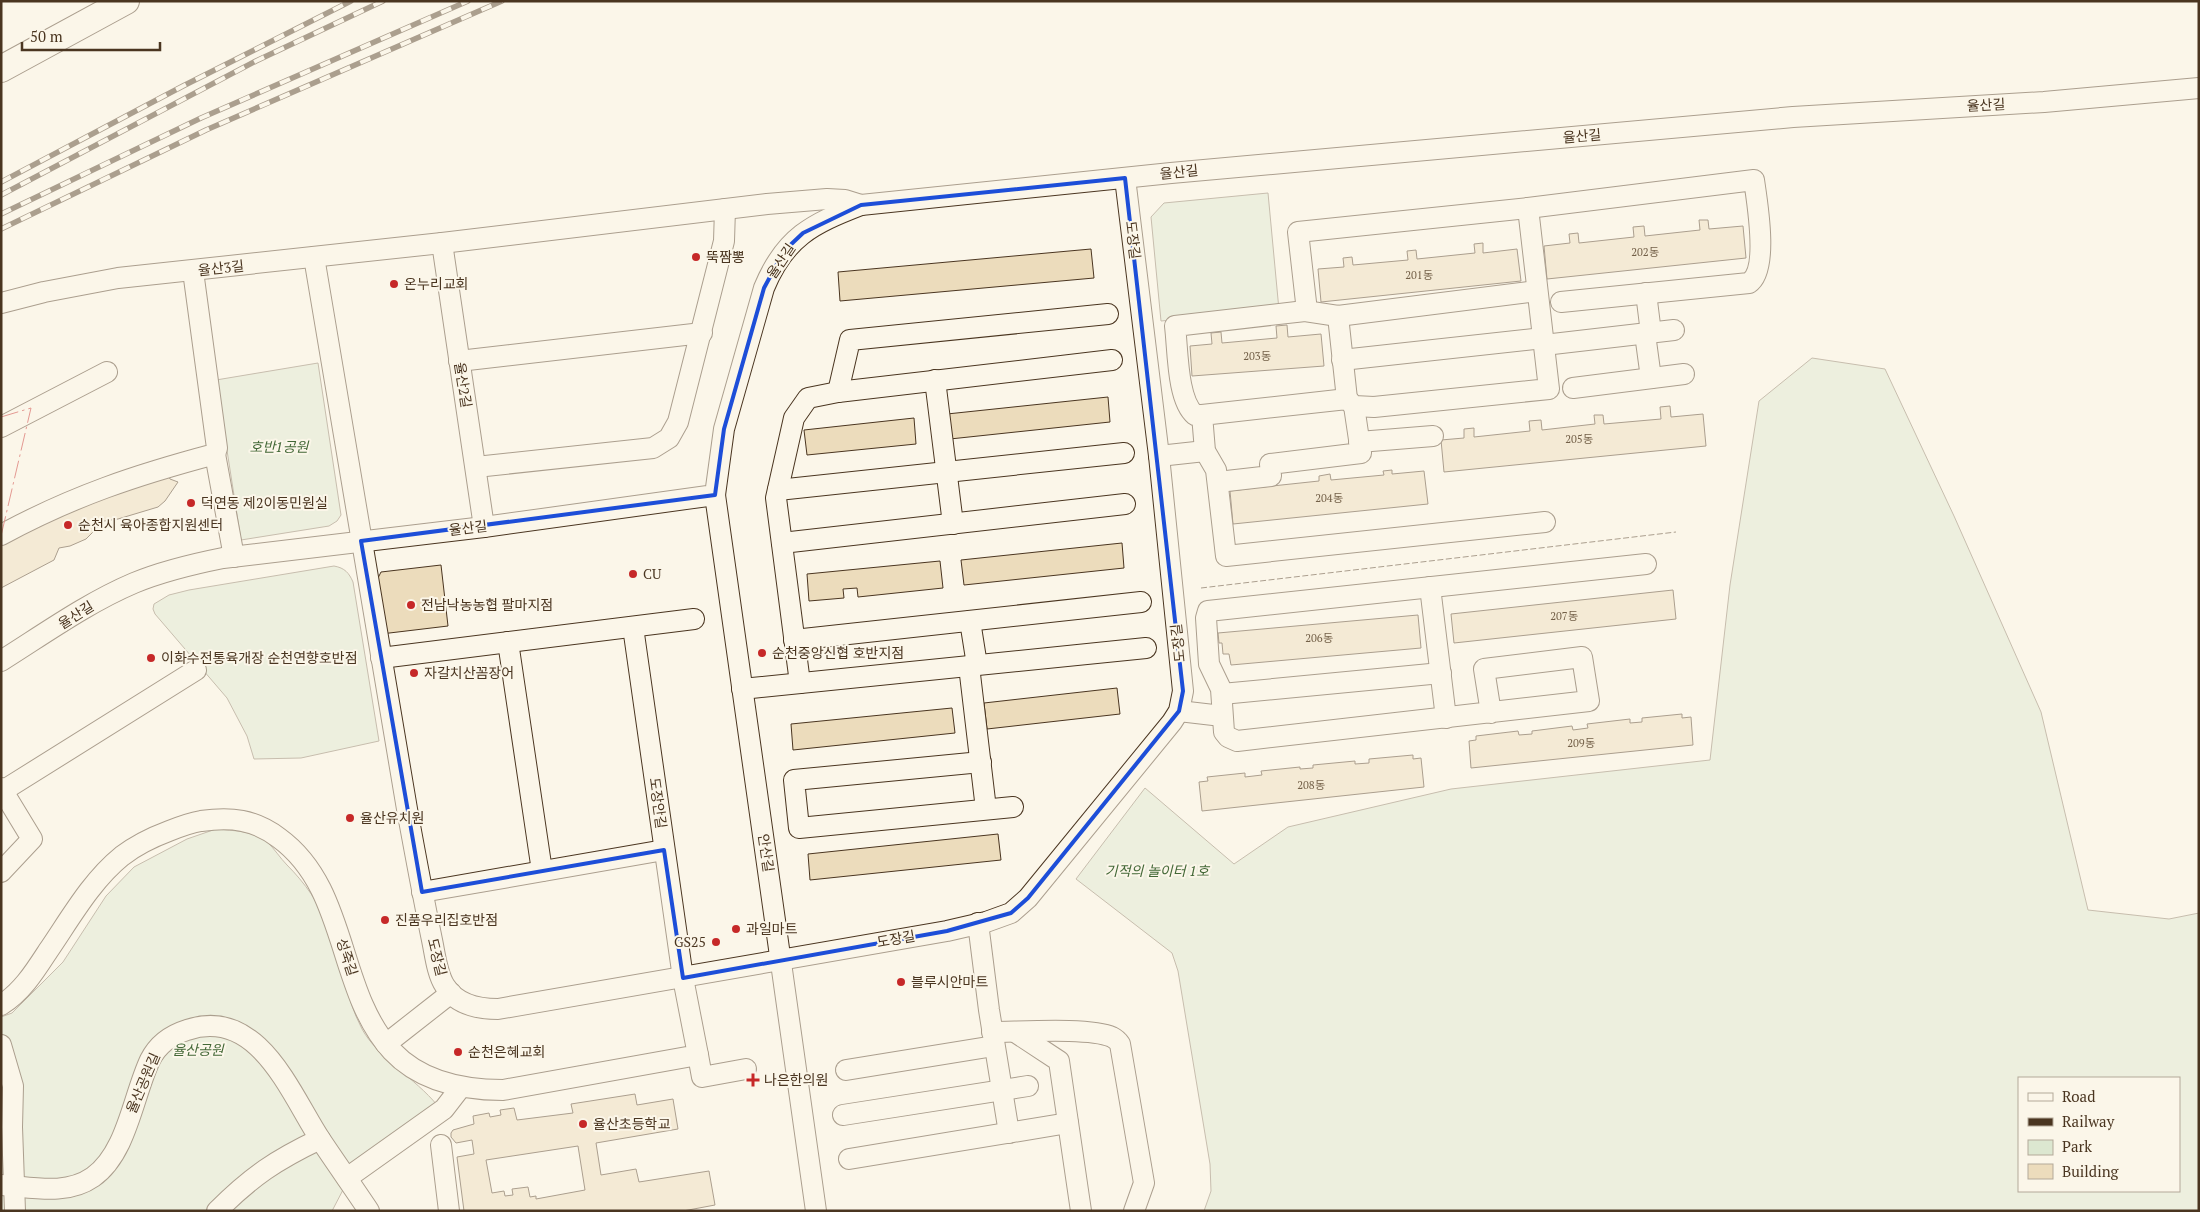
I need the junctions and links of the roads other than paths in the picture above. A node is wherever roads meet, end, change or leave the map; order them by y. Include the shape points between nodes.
1 (126, 1) edge
2 (1, 69) edge
3 (2199, 88) edge
4 (1125, 178) junction
5 (861, 205) junction
6 (1528, 208) junction
7 (724, 210) junction
8 (442, 243) junction
9 (314, 257) junction
10 (193, 271) junction
11 (1537, 292) junction
12 (1646, 293) junction
13 (1561, 302) dead end
14 (1, 304) edge
15 (1307, 311) junction
16 (1108, 314) dead end
17 (1338, 316) junction
18 (1674, 330) dead end
19 (702, 333) junction
20 (1648, 333) junction
21 (1543, 341) junction
22 (1112, 360) dead end
23 (1342, 360) junction
24 (459, 361) junction
25 (107, 372) dead end
26 (1684, 374) dead end
27 (1652, 378) junction
28 (935, 380) junction
29 (1573, 388) dead end
30 (838, 392) junction
31 (1351, 402) junction
32 (1202, 415) junction
33 (1, 427) edge
34 (1433, 436) dead end
35 (1359, 442) junction
36 (1205, 451) junction
37 (1124, 453) dead end
38 (215, 454) junction
39 (1159, 456) junction
40 (476, 468) junction
41 (947, 472) junction
42 (1218, 482) junction
43 (778, 490) junction
44 (715, 496) junction
45 (1125, 504) dead end
46 (1545, 522) dead end
47 (953, 524) junction
48 (484, 527) junction
49 (1, 535) edge
50 (361, 542) junction
51 (782, 543) junction
52 (234, 557) junction
53 (1646, 564) dead end
54 (1430, 587) junction
55 (1140, 602) dead end
56 (694, 619) dead end
57 (970, 621) junction
58 (633, 627) junction
59 (794, 640) junction
60 (508, 642) junction
61 (1146, 648) dead end
62 (381, 658) junction
63 (1, 661) edge
64 (973, 665) junction
65 (196, 670) dead end
66 (1441, 672) junction
67 (800, 683) junction
68 (742, 689) junction
69 (1222, 694) junction
70 (1179, 711) junction
71 (1491, 712) junction
72 (1222, 716) junction
73 (1446, 718) junction
74 (981, 762) junction
75 (2, 790) edge
76 (1014, 807) dead end
77 (986, 810) junction
78 (664, 850) junction
79 (542, 871) junction
80 (1, 872) edge
81 (422, 892) junction
82 (978, 923) junction
83 (781, 960) junction
84 (683, 978) junction
85 (451, 993) junction
86 (1, 1005) edge
87 (1016, 1032) junction
88 (993, 1039) junction
89 (386, 1044) junction
90 (1, 1045) edge
91 (698, 1055) junction
92 (746, 1069) dead end
93 (846, 1070) dead end
94 (1028, 1086) dead end
95 (461, 1087) junction
96 (1002, 1090) junction
97 (843, 1115) dead end
98 (1068, 1123) junction
99 (1009, 1133) junction
100 (320, 1139) junction
101 (441, 1144) dead end
102 (849, 1159) dead end
103 (348, 1178) junction
104 (7, 1186) edge
105 (15, 1211) edge
106 (217, 1211) edge
107 (369, 1211) edge
108 (448, 1211) edge
109 (816, 1211) edge
110 (1081, 1211) edge
111 (1134, 1211) edge

1 - 2 main road
3 - 4 street, 율산길 via 2044,102 1793,117
4 - 5 street, 율산길
4 - 39 street, 도장길
5 - 7 street, 율산3길 via 827,199
5 - 44 street, 율산길 via 803,233 772,268 724,429
6 - 11 street
6 - 12 street via 1754,180 1760,252 1754,280
6 - 15 street via 1298,232
7 - 8 street, 율산3길
7 - 19 street via 724,241
8 - 9 street, 율산3길
8 - 24 street, 율산2길
9 - 10 street, 율산3길
9 - 50 street
10 - 14 street, 율산3길 via 118,278
10 - 38 street via 217,448
11 - 17 street
11 - 21 street
12 - 13 street
12 - 20 street
15 - 17 street
15 - 32 street via 1175,326 1187,406 1195,415
16 - 30 street via 850,340
17 - 23 street
18 - 20 street
19 - 24 street
19 - 40 street via 678,422 669,438 653,448
20 - 21 street
20 - 27 street
21 - 23 street
21 - 31 street via 1549,389 1374,407
22 - 28 street
23 - 31 street
24 - 40 street, 율산2길
25 - 33 street
26 - 27 street
27 - 29 street
28 - 30 street
28 - 41 street
30 - 43 street via 808,398 794,418
31 - 32 street
31 - 35 street
32 - 36 street
34 - 35 street
35 - 42 street via 1361,453 1270,464 1271,476
36 - 39 street
36 - 42 street via 1216,470
37 - 41 street
38 - 49 street via 93,491
38 - 52 street
39 - 70 street, 도장길 via 1183,691
40 - 48 street, 율산2길
41 - 43 street
41 - 47 street
42 - 46 street via 1226,556
43 - 51 street via 776,498
44 - 48 street, 율산길
44 - 68 street, 안산길
45 - 47 street
47 - 51 street
48 - 50 street, 율산길
50 - 52 street, 율산길
50 - 62 street, 도장길
51 - 59 street
52 - 63 street, 율산길 via 170,570 126,586
53 - 54 street
54 - 66 street
54 - 69 street via 1208,611 1209,664
55 - 57 street
56 - 58 street
57 - 59 street
57 - 64 street
58 - 60 street
58 - 78 street, 도장안길
59 - 67 street
60 - 62 street
60 - 79 street
61 - 64 street
62 - 81 street, 도장길
64 - 67 street
64 - 74 street
65 - 75 street
66 - 69 street
66 - 73 street
67 - 68 street
68 - 83 street, 안산길
69 - 72 street
70 - 72 street
70 - 82 street, 도장길 via 1028,898 1010,913
71 - 71 street via 1589,701 1582,657 1484,669
71 - 73 street
72 - 73 street via 1224,732 1237,741
74 - 77 street
74 - 77 street via 794,780 799,828
75 - 80 street via 32,839
76 - 77 street
78 - 79 street
78 - 84 street, 도장안길
79 - 81 street
81 - 85 street, 도장길 via 440,973 444,986
82 - 83 street, 도장길
82 - 88 street
83 - 84 street, 도장길
83 - 109 street, 안산길
84 - 85 street, 도장길 via 498,1008 481,1009
84 - 91 street
85 - 89 street
86 - 89 street, 성죽길 via 23,986 89,891 122,855 192,822 238,820 272,832 301,857 321,888 364,1007
87 - 88 street
87 - 98 street via 1059,1060
87 - 111 street via 1089,1032 1110,1036 1120,1044 1144,1183
88 - 93 street
88 - 96 street
89 - 95 street, 성죽길 via 411,1066 438,1081
90 - 104 street via 13,1086
91 - 92 street via 702,1077
91 - 95 street, 성죽길 via 503,1090
94 - 96 street
95 - 103 street via 444,1109
96 - 97 street
96 - 99 street
98 - 99 street
98 - 110 street
99 - 102 street
100 - 103 street, 율산공원길
100 - 104 street, 율산공원길 via 295,1094 258,1045 228,1030 197,1026 176,1033 160,1045 151,1059 122,1140 111,1159 93,1177 58,1189
100 - 106 street via 268,1166
101 - 108 street
103 - 107 street, 율산공원길
104 - 105 street

